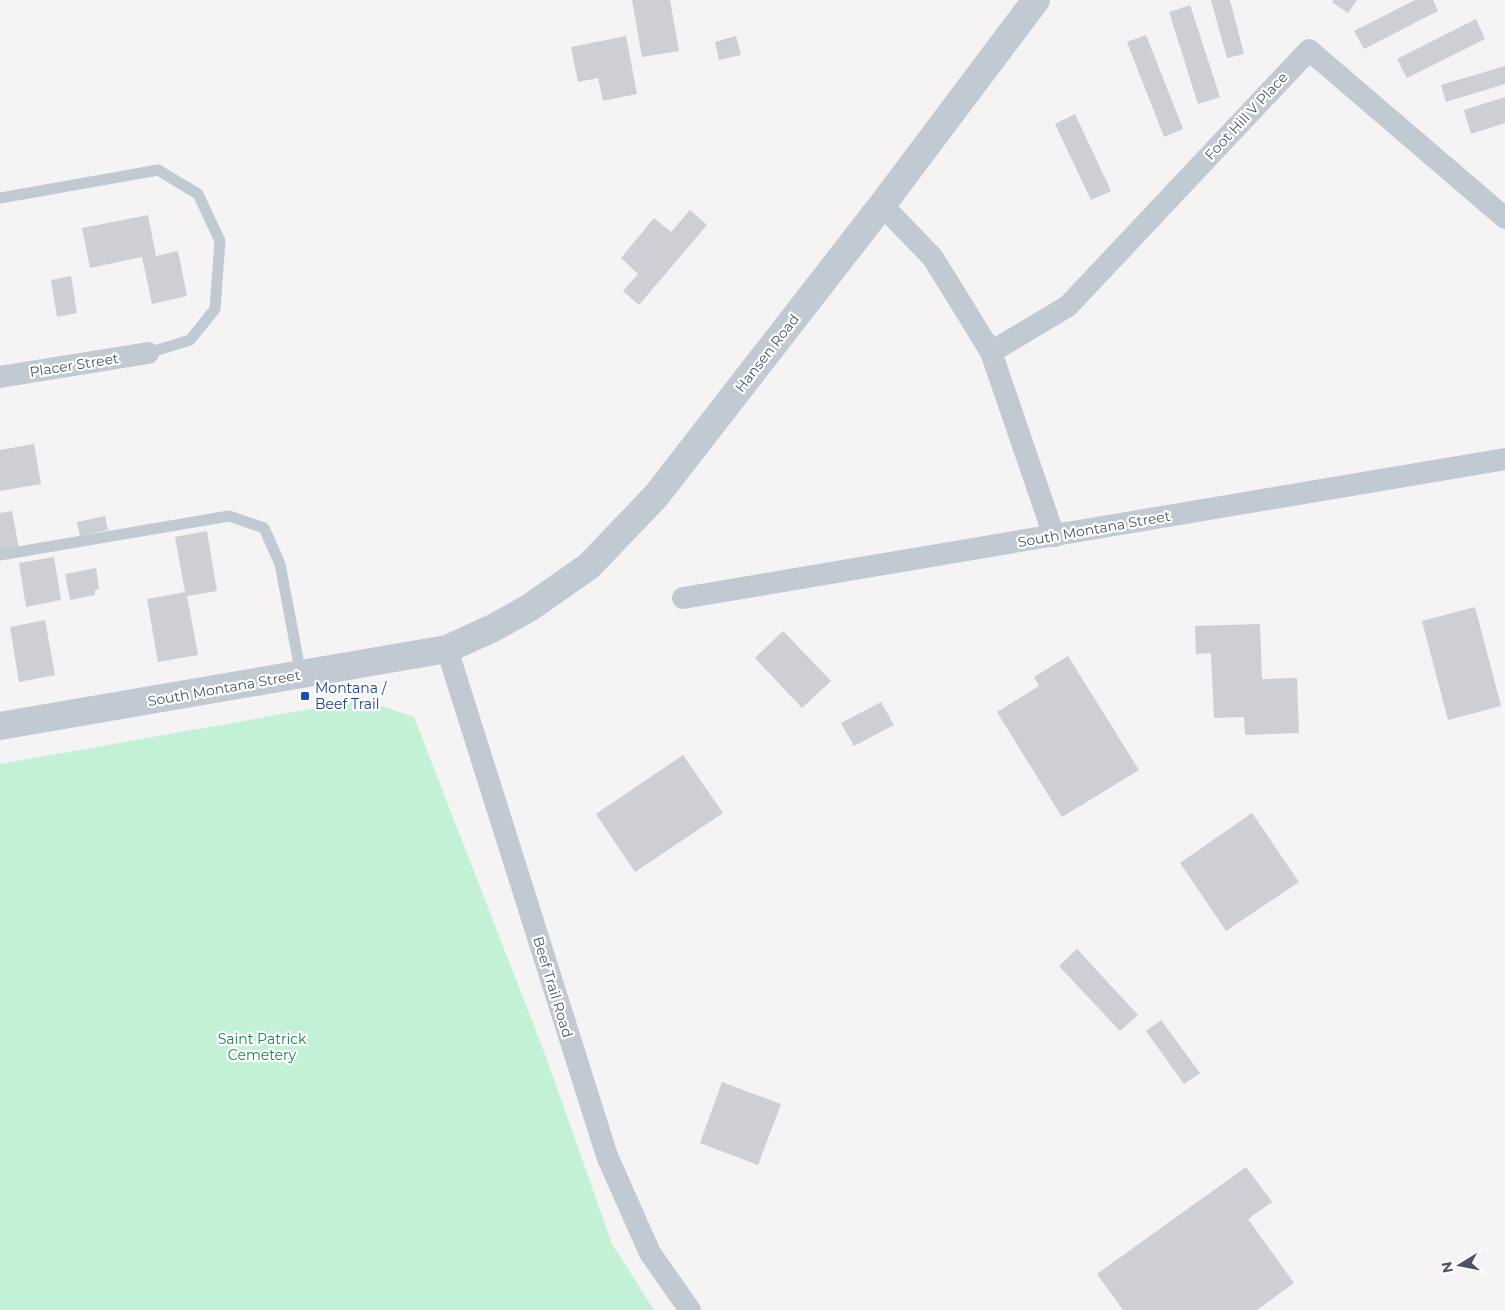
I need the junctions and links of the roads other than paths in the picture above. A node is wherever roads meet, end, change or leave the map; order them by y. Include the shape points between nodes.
1 (1036, 0) edge
2 (0, 198) edge
3 (882, 204) junction
4 (1505, 218) edge
5 (991, 352) junction
6 (148, 353) joint
7 (0, 377) edge
8 (1505, 459) edge
9 (1054, 536) junction
10 (0, 555) edge
11 (683, 598) dead end
12 (447, 649) junction
13 (301, 675) junction
14 (0, 726) edge
15 (690, 1310) edge

1 - 3 street, Hansen Road
2 - 6 lane via 158,170 198,194 220,241 215,309 190,340
3 - 5 street via 933,258
3 - 12 street, Hansen Road via 656,496 589,566 529,608
4 - 5 street, Foot Hill V Place via 1309,50 1068,306
5 - 9 street
6 - 7 street, Placer Street
8 - 9 street, South Montana Street
9 - 11 street, South Montana Street
10 - 13 lane via 228,516 264,528 280,564
12 - 13 street, South Montana Street
12 - 15 street, Beef Trail Road via 606,1156 650,1253
13 - 14 street, South Montana Street

